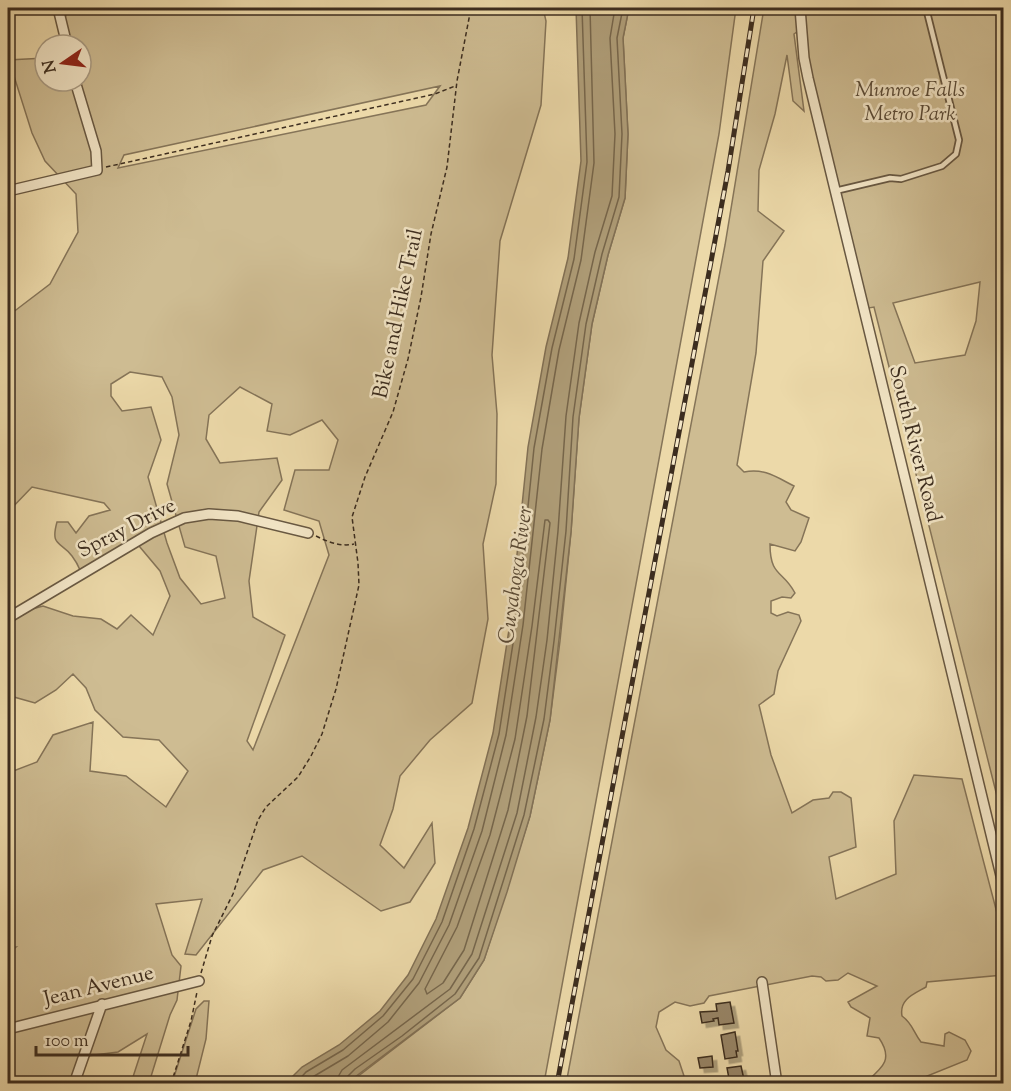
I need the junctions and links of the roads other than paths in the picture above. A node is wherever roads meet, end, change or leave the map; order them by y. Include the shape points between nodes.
1 (58, 8) edge
2 (801, 8) edge
3 (926, 8) edge
4 (64, 33) edge
5 (79, 93) edge
6 (8, 191) edge
7 (835, 191) junction
8 (308, 533) road end
9 (8, 618) edge
10 (1004, 888) edge
11 (200, 981) road end
12 (762, 982) dead end
13 (102, 1004) junction
14 (8, 1029) edge
15 (74, 1083) edge
16 (777, 1083) edge

1 - 4 street
2 - 7 street, South River Road via 804,58
3 - 7 lane via 959,140 956,154 942,166 901,179
5 - 6 street via 96,152 96,170
7 - 10 street, South River Road
8 - 9 street, Spray Drive via 238,516 209,514 184,518
11 - 13 street, Jean Avenue
12 - 16 street
13 - 14 street, Jean Avenue
13 - 15 street

